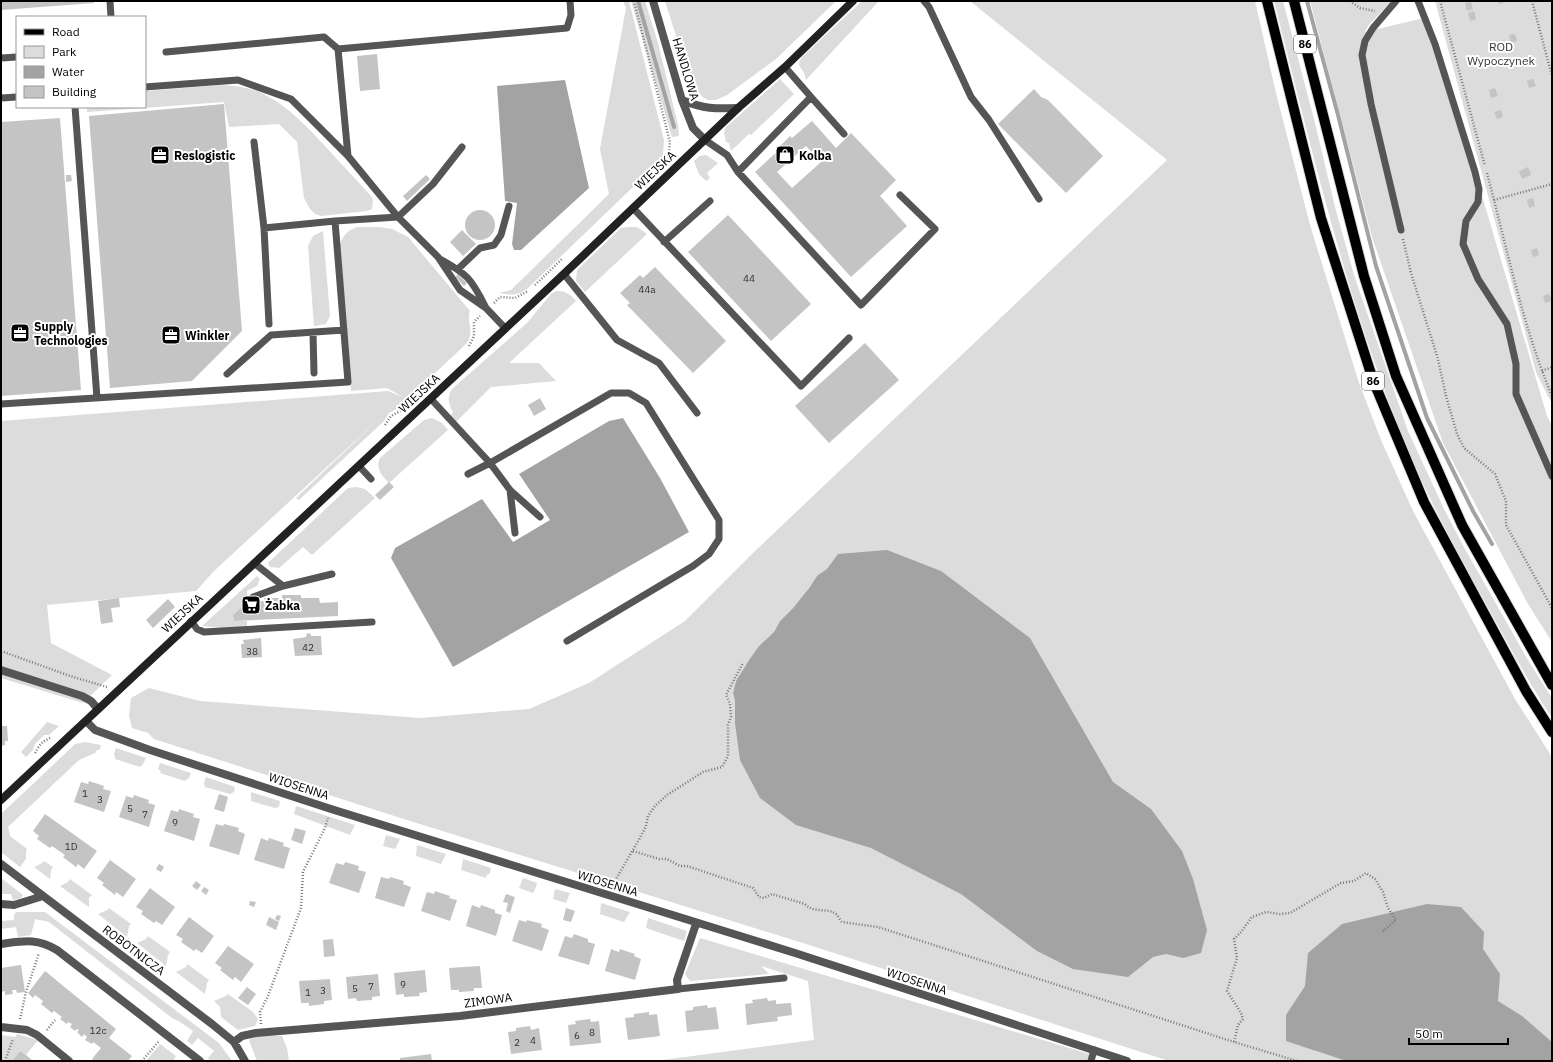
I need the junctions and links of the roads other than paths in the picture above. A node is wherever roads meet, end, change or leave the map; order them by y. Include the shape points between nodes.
1 (110, 1) edge
2 (570, 1) edge
3 (653, 1) edge
4 (853, 1) edge
5 (924, 1) edge
6 (1267, 1) edge
7 (1294, 1) edge
8 (1396, 1) edge
9 (1418, 1) edge
10 (111, 16) edge
11 (338, 50) junction
12 (166, 52) dead end
13 (16, 57) edge
14 (1, 58) edge
15 (785, 67) junction
16 (146, 87) edge
17 (16, 97) edge
18 (811, 97) junction
19 (1, 98) edge
20 (682, 100) junction
21 (75, 108) edge
22 (738, 108) junction
23 (844, 134) dead end
24 (704, 140) junction
25 (254, 142) dead end
26 (462, 147) dead end
27 (348, 156) junction
28 (738, 172) junction
29 (900, 195) dead end
30 (1039, 199) dead end
31 (710, 200) dead end
32 (509, 206) dead end
33 (632, 208) junction
34 (398, 217) junction
35 (335, 221) junction
36 (264, 228) junction
37 (1401, 230) road end
38 (664, 242) junction
39 (438, 257) junction
40 (458, 269) junction
41 (564, 274) junction
42 (486, 308) junction
43 (269, 324) dead end
44 (505, 328) junction
45 (344, 330) junction
46 (313, 333) junction
47 (849, 338) dead end
48 (314, 373) dead end
49 (227, 374) dead end
50 (96, 398) junction
51 (431, 399) junction
52 (1, 404) edge
53 (697, 413) dead end
54 (490, 463) junction
55 (359, 466) junction
56 (468, 474) dead end
57 (1552, 476) edge
58 (371, 479) dead end
59 (510, 490) junction
60 (540, 517) dead end
61 (515, 533) dead end
62 (254, 563) junction
63 (332, 574) dead end
64 (284, 586) junction
65 (253, 597) dead end
66 (191, 622) junction
67 (372, 622) dead end
68 (567, 641) dead end
69 (1, 670) edge
70 (1552, 685) edge
71 (98, 709) junction
72 (86, 721) junction
73 (1552, 732) edge
74 (1, 800) edge
75 (1, 864) edge
76 (43, 896) junction
77 (1, 904) edge
78 (696, 924) junction
79 (1, 944) edge
80 (784, 978) dead end
81 (678, 989) junction
82 (1, 1027) edge
83 (234, 1042) junction
84 (1094, 1050) junction
85 (69, 1061) edge
86 (200, 1061) edge
87 (245, 1061) edge
88 (1091, 1061) edge
89 (1127, 1061) edge

1 - 10 lane
2 - 11 lane via 571,15 567,28
3 - 20 street, HANDLOWA
4 - 15 street, WIEJSKA
5 - 30 lane via 971,96
6 - 73 main road, 86 via 1321,218 1373,380 1424,502 1526,692
7 - 70 main road, 86 via 1364,276 1396,376 1462,525
8 - 37 lane via 1365,41 1362,55
9 - 57 lane via 1435,44 1479,189 1478,202 1466,221 1463,244 1478,279 1507,324 1516,364 1516,394
11 - 12 lane via 324,37
11 - 27 lane
13 - 14 lane
15 - 18 lane
15 - 22 street, WIEJSKA
16 - 27 lane via 238,80 291,99
17 - 19 lane
18 - 23 lane
18 - 28 lane
20 - 22 street via 712,109
20 - 24 street, HANDLOWA via 694,128
21 - 50 lane
22 - 24 street, WIEJSKA
24 - 28 lane via 727,155
24 - 33 street, WIEJSKA
25 - 36 lane
26 - 34 lane via 433,184
27 - 34 lane
28 - 29 lane via 861,305 935,229
31 - 38 lane
32 - 40 lane via 501,235 494,245 480,248
33 - 38 lane
33 - 41 street, WIEJSKA
34 - 35 lane
34 - 39 lane
35 - 36 lane
35 - 45 lane
36 - 43 lane
38 - 47 lane via 801,386
39 - 40 lane
39 - 42 lane via 460,290
40 - 42 lane via 475,286
41 - 44 street, WIEJSKA
41 - 53 lane via 617,340 658,363
42 - 44 lane
44 - 51 street, WIEJSKA
45 - 46 lane
45 - 50 lane via 348,382
46 - 48 lane
46 - 49 lane via 271,336
50 - 52 lane
51 - 54 lane
51 - 55 street, WIEJSKA
54 - 56 lane
54 - 59 lane
54 - 68 lane via 611,393 629,393 646,404 719,520 719,539 709,554
55 - 58 lane
55 - 62 street, WIEJSKA
59 - 60 lane
59 - 61 lane
62 - 64 lane
62 - 66 street, WIEJSKA
63 - 64 lane
64 - 65 lane
66 - 67 lane via 204,632
66 - 71 street, WIEJSKA
69 - 71 street via 82,696
71 - 72 street, WIEJSKA
72 - 74 street, WIEJSKA
72 - 78 street, WIOSENNA via 94,730 139,746
75 - 76 street, ROBOTNICZA
76 - 77 street via 14,905
76 - 83 street, ROBOTNICZA
78 - 81 street via 677,980
78 - 84 street, WIOSENNA via 795,953
79 - 86 street via 32,941 57,950
80 - 81 lane
81 - 83 street, ZIMOWA via 460,1016 261,1032 242,1036
82 - 85 street via 18,1028 37,1035
83 - 87 street, ROBOTNICZA
84 - 88 lane
84 - 89 street, WIOSENNA

